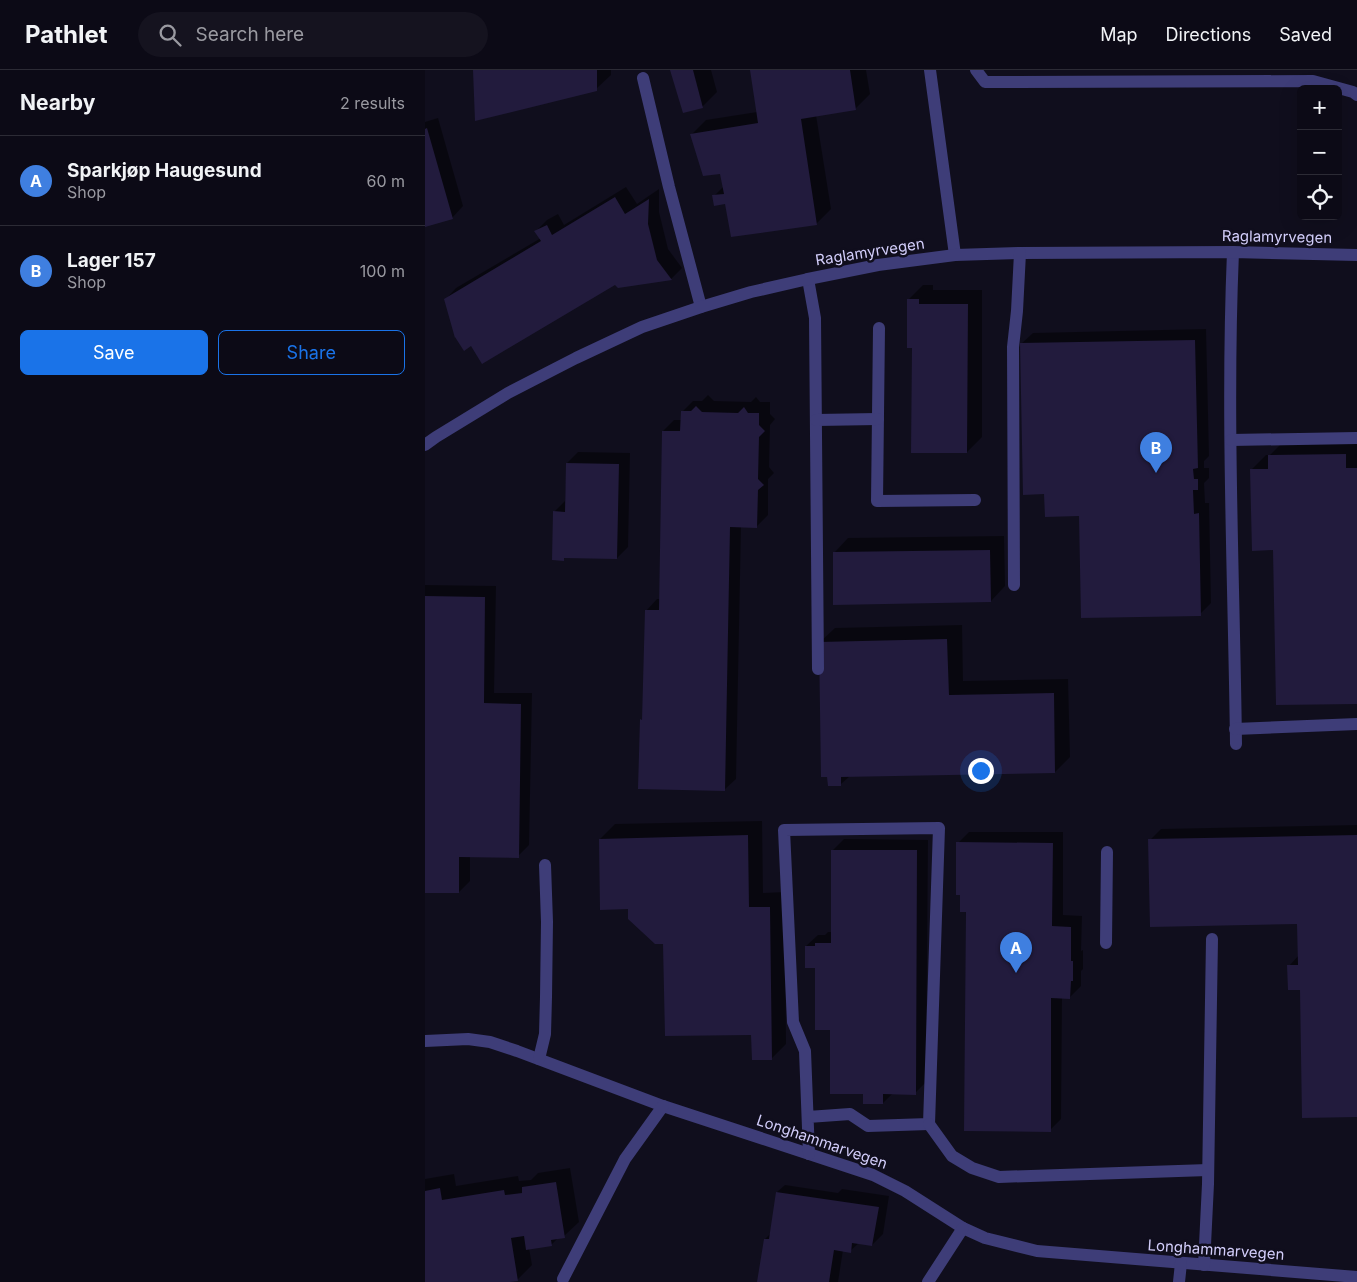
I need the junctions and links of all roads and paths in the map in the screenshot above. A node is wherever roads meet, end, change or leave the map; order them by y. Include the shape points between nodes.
1 (930, 70) edge
2 (976, 70) edge
3 (643, 78) dead end
4 (1357, 95) edge
5 (1233, 252) junction
6 (1020, 253) junction
7 (955, 255) junction
8 (1357, 255) edge
9 (808, 278) junction
10 (701, 306) junction
11 (879, 328) dead end
12 (878, 419) junction
13 (816, 420) junction
14 (1357, 438) edge
15 (1231, 440) junction
16 (425, 445) edge
17 (975, 500) dead end
18 (1013, 585) dead end
19 (818, 669) dead end
20 (1357, 724) edge
21 (1235, 729) junction
22 (1236, 744) dead end
23 (1107, 852) dead end
24 (545, 865) dead end
25 (1212, 940) dead end
26 (1106, 943) dead end
27 (425, 1041) edge
28 (539, 1059) junction
29 (663, 1106) junction
30 (808, 1117) junction
31 (929, 1124) junction
32 (809, 1154) junction
33 (1208, 1170) junction
34 (963, 1228) junction
35 (1181, 1263) junction
36 (1204, 1265) junction
37 (1357, 1277) edge
38 (563, 1279) dead end
39 (928, 1282) edge
40 (1179, 1282) edge

1 - 7 street
2 - 4 street via 985,82 1313,81
3 - 10 street
5 - 6 street, Raglamyrvegen
5 - 8 street, Raglamyrvegen
5 - 15 street
6 - 7 street, Raglamyrvegen
6 - 18 street via 1013,347
7 - 9 street, Raglamyrvegen
9 - 10 street, Raglamyrvegen
9 - 13 street via 815,318
10 - 16 street, Raglamyrvegen via 642,327 576,358 507,393
11 - 12 street
12 - 13 street
12 - 17 street via 877,501
13 - 19 street
14 - 15 street
15 - 21 street
20 - 21 street
21 - 22 street
23 - 26 street
24 - 28 street via 545,1034
25 - 33 street
27 - 28 street, Longhammarvegen via 468,1039 490,1042
28 - 29 street, Longhammarvegen
29 - 32 street, Longhammarvegen
29 - 38 street via 625,1158
30 - 31 street via 850,1114 868,1126
30 - 31 street via 805,1051 793,1022 784,830 939,828
30 - 32 street
31 - 33 street via 952,1156 972,1168 999,1177
32 - 34 street, Longhammarvegen via 905,1190
33 - 36 street
34 - 35 street, Longhammarvegen via 985,1238 1037,1252
34 - 39 street
35 - 36 street, Longhammarvegen
35 - 40 street
36 - 37 street, Longhammarvegen

